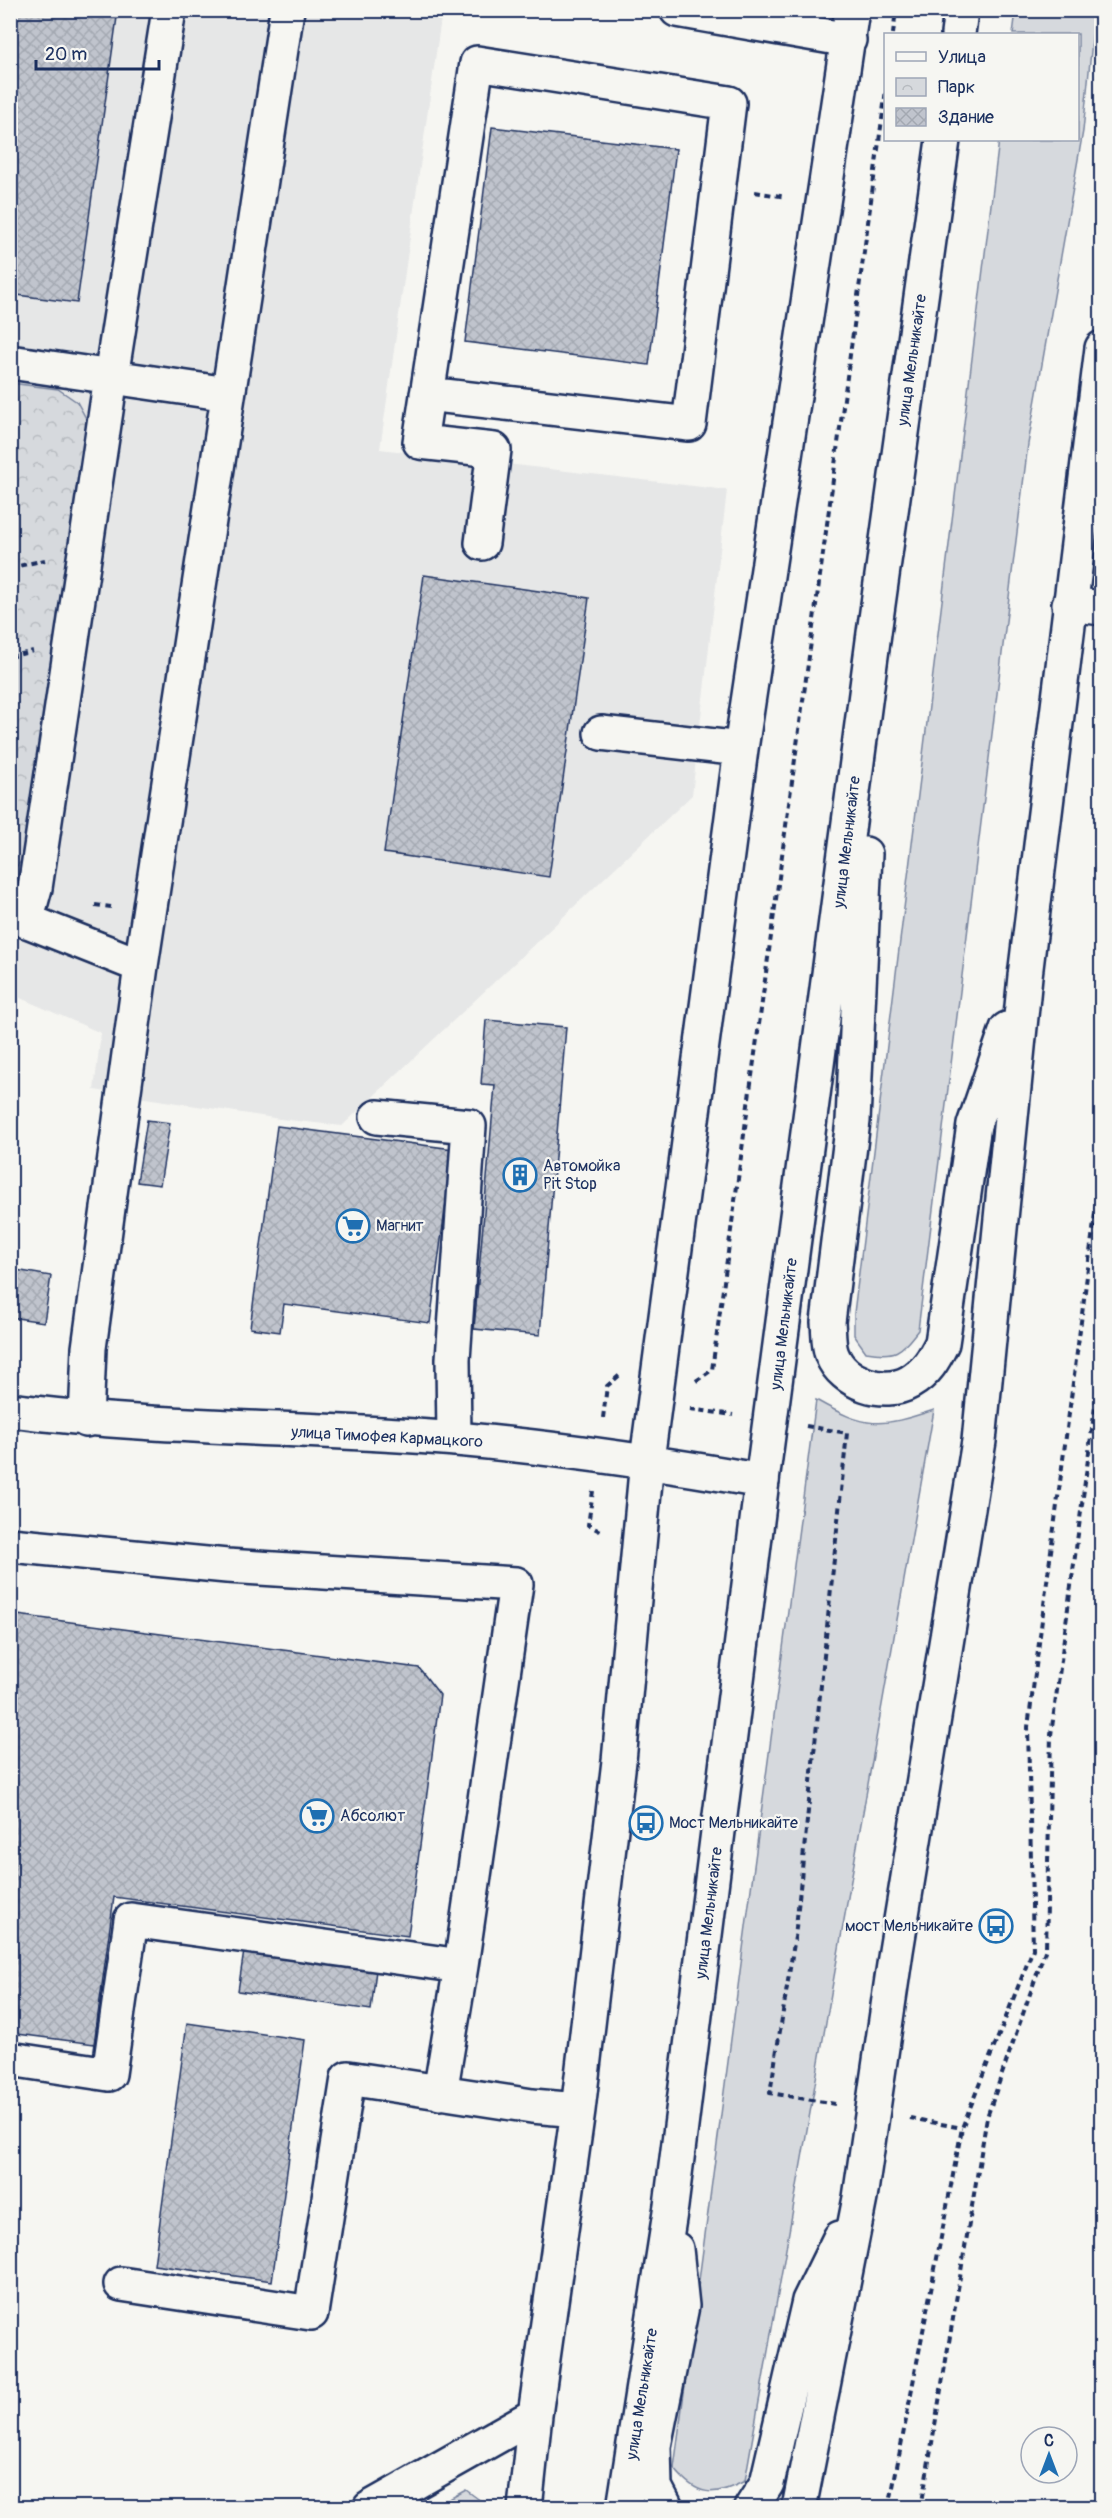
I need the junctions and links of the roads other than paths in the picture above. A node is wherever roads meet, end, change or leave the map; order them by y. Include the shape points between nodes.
1 (169, 10) edge
2 (287, 10) edge
3 (677, 10) edge
4 (961, 10) edge
5 (851, 25) edge
6 (958, 33) edge
7 (943, 141) edge
8 (1101, 348) edge
9 (10, 362) edge
10 (111, 377) junction
11 (228, 394) junction
12 (428, 394) junction
13 (482, 543) dead end
14 (1069, 604) junction
15 (1101, 608) edge
16 (874, 633) junction
17 (601, 733) dead end
18 (741, 749) junction
19 (18, 917) edge
20 (141, 966) junction
21 (1025, 976) junction
22 (377, 1117) dead end
23 (10, 1410) edge
24 (86, 1420) junction
25 (454, 1439) junction
26 (647, 1460) junction
27 (762, 1481) junction
28 (10, 1545) edge
29 (461, 1966) junction
30 (10, 2059) edge
31 (440, 2093) junction
32 (578, 2110) junction
33 (860, 2198) junction
34 (671, 2206) junction
35 (121, 2284) dead end
36 (535, 2415) junction
37 (370, 2508) edge
38 (525, 2508) edge
39 (624, 2508) edge
40 (666, 2508) edge
41 (751, 2508) edge
42 (799, 2508) edge

1 - 10 main road
2 - 11 main road
3 - 5 main road
4 - 6 main road
5 - 18 main road
7 - 16 main road, улица Мельникайте
8 - 14 main road
9 - 10 main road
10 - 11 main road
10 - 19 main road via 35,888
11 - 20 main road
12 - 12 main road via 477,63 729,103 688,424
12 - 13 main road via 420,442 494,450
14 - 15 main road
14 - 21 main road
16 - 21 main road via 853,1121 828,1322 832,1355 850,1378 880,1389 909,1383 931,1365 942,1343 974,1125
16 - 27 main road, улица Мельникайте
17 - 18 main road
18 - 26 main road via 670,1389
19 - 20 main road
20 - 24 main road via 89,1348
21 - 33 main road via 979,1441
22 - 25 main road via 469,1126 453,1359
23 - 24 main road, улица Тимофея Кармацкого
24 - 25 main road, улица Тимофея Кармацкого
25 - 26 main road, улица Тимофея Кармацкого
26 - 27 main road, улица Тимофея Кармацкого
26 - 32 main road via 619,1761
27 - 34 main road, улица Мельникайте
28 - 29 main road via 226,1566 516,1584
29 - 30 main road via 131,1920 109,2074
29 - 31 main road
31 - 32 main road
31 - 35 main road via 348,2078 311,2313
32 - 36 main road
33 - 41 main road via 809,2301 767,2483
33 - 42 main road
34 - 39 main road, улица Мельникайте
34 - 40 main road via 682,2306 654,2446 655,2487
36 - 37 main road
36 - 38 main road

